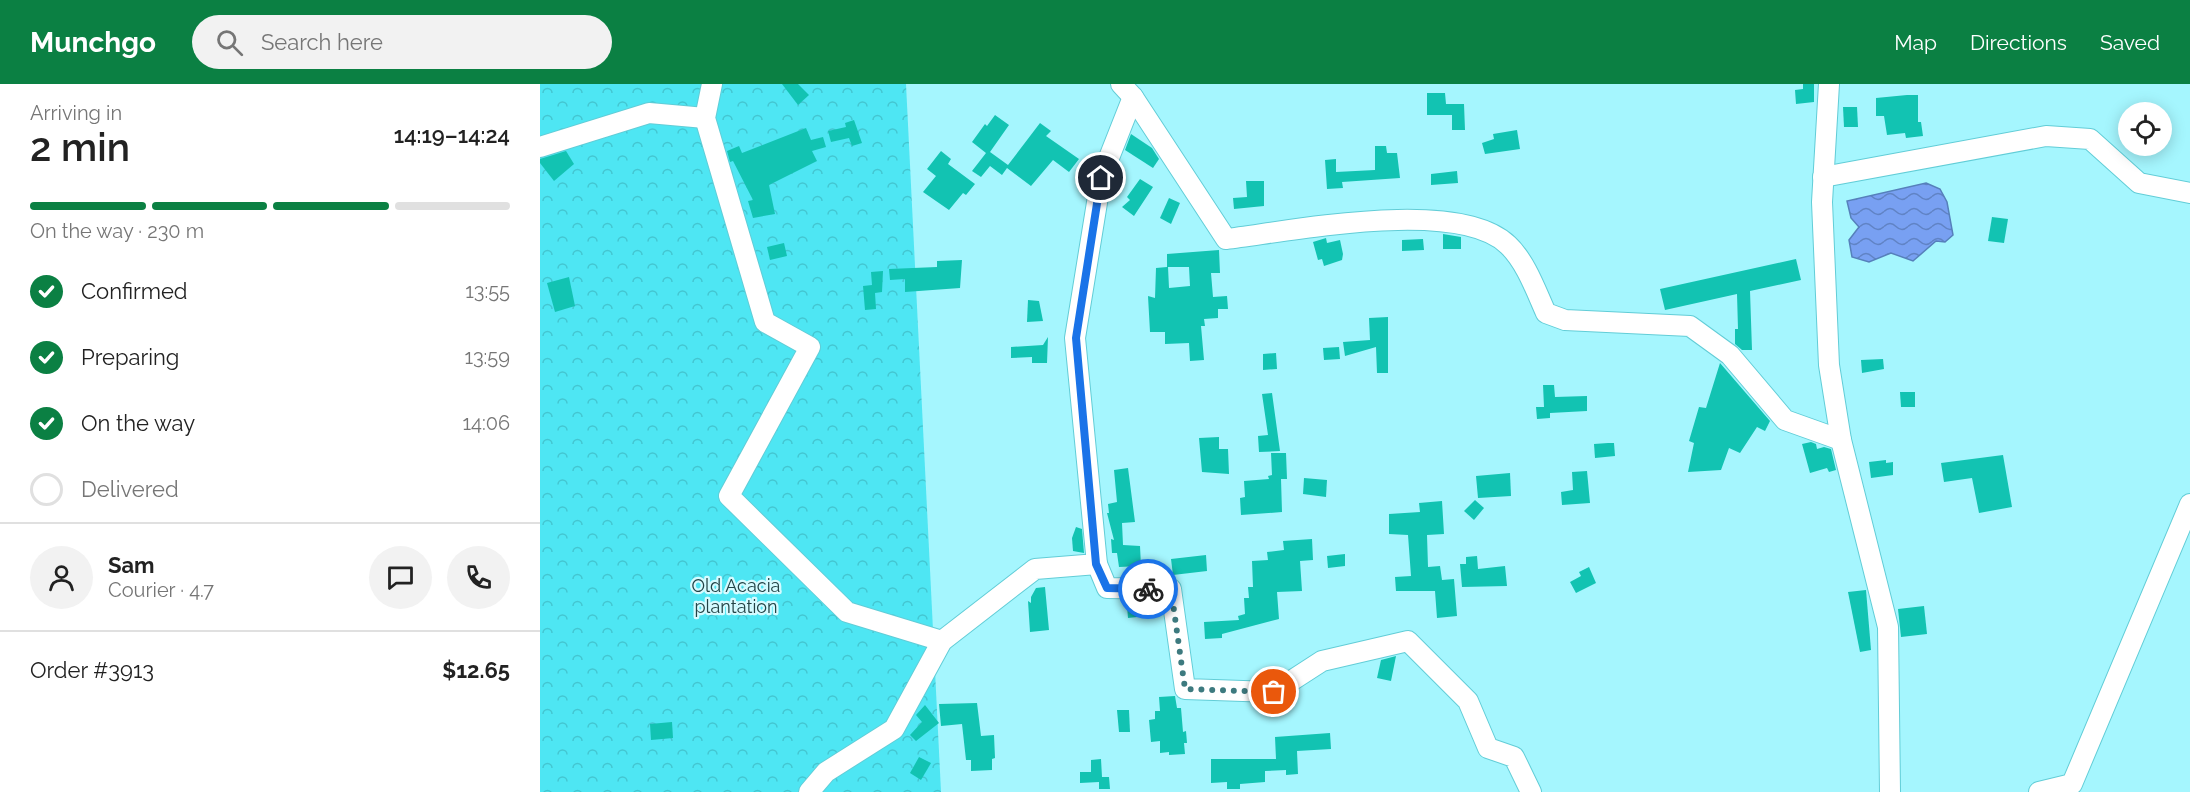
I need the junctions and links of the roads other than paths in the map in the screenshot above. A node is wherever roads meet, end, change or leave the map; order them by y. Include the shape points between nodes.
1 (712, 84) edge
2 (1829, 84) edge
3 (1127, 91) edge
4 (705, 118) junction
5 (540, 147) edge
6 (1823, 177) junction
7 (2190, 194) edge
8 (1841, 440) junction
9 (2190, 504) edge
10 (1096, 564) junction
11 (942, 641) junction
12 (809, 792) edge
13 (1531, 792) edge
14 (1890, 792) edge
15 (2039, 792) edge

1 - 4 street
2 - 6 street
3 - 8 street via 1226,239 1400,219 1482,228 1509,245 1530,277 1546,313 1565,320 1690,326 1730,355 1785,420
3 - 10 street via 1101,178 1076,338
4 - 5 street via 648,113
4 - 11 street via 765,322 810,347 729,496 847,612
6 - 7 street via 2046,136 2090,139 2139,183
6 - 8 street via 1829,365
8 - 14 street via 1888,627
9 - 15 street via 2072,784
10 - 11 street via 1035,569
10 - 13 street via 1107,588 1171,589 1185,689 1274,692 1322,661 1408,641 1468,701 1488,748 1514,757
11 - 12 street via 894,729 826,772

